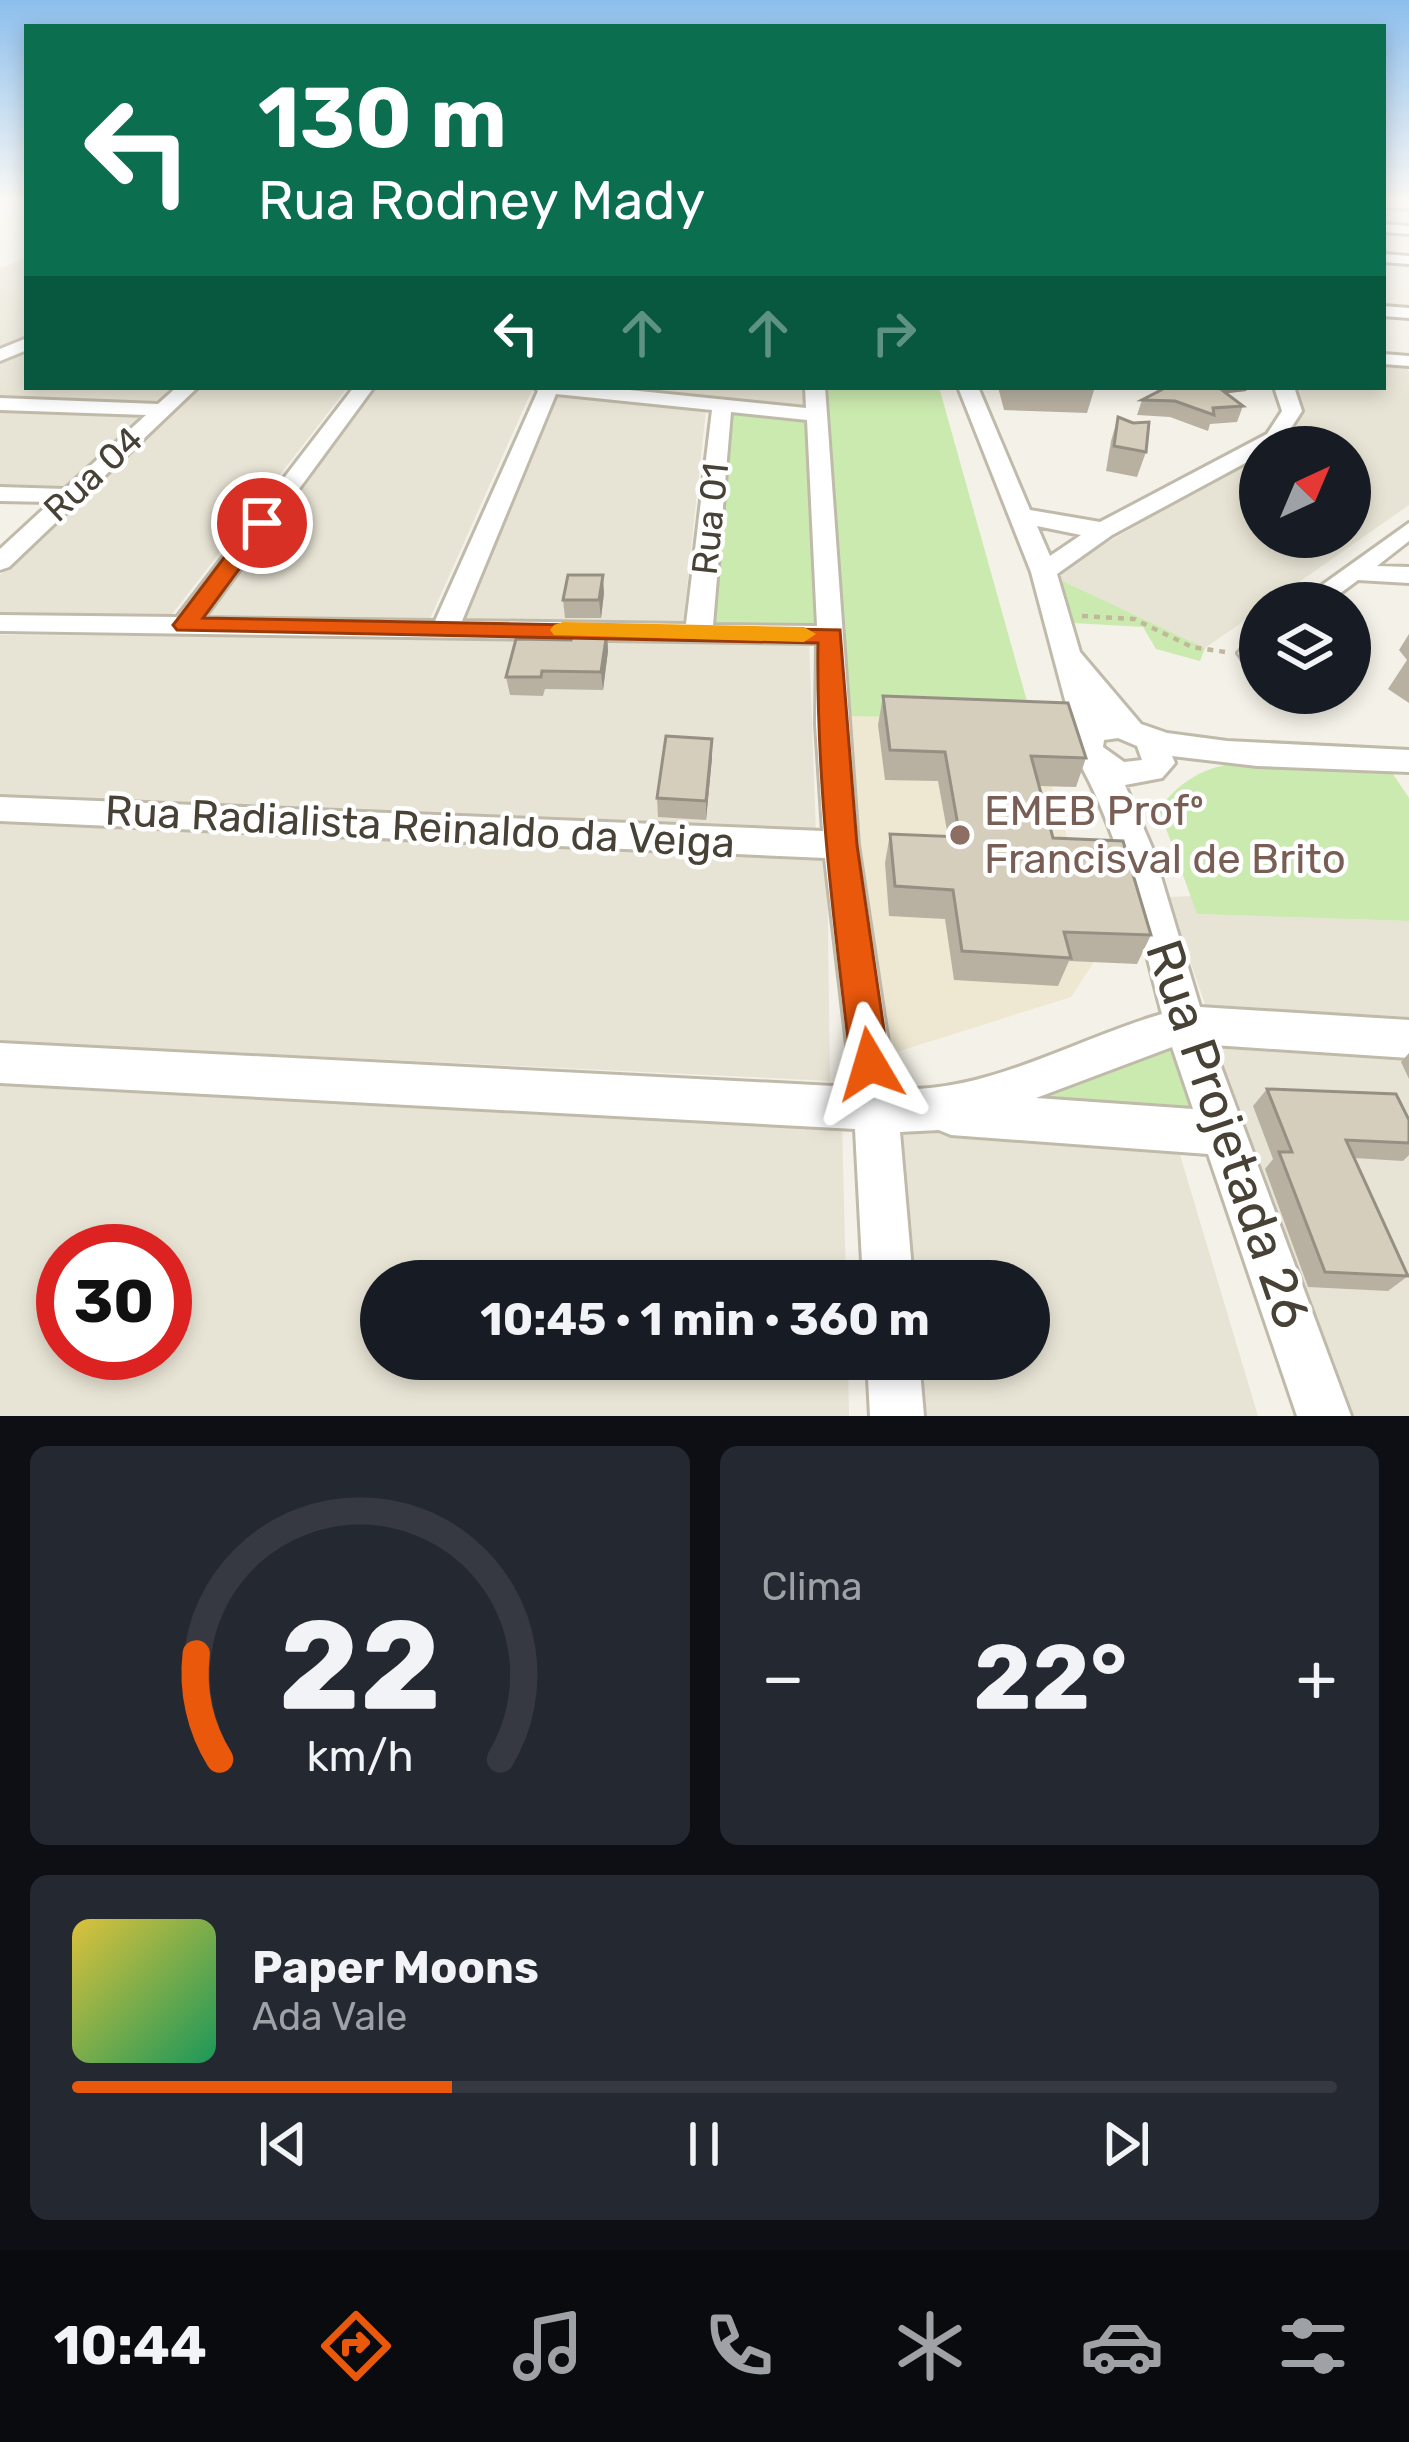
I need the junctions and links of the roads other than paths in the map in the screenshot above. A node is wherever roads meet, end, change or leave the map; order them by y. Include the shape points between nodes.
1 (185, 390) edge
2 (362, 390) edge
3 (545, 390) edge
4 (572, 390) edge
5 (969, 390) edge
6 (1285, 390) edge
7 (815, 401) edge
8 (0, 404) edge
9 (722, 407) junction
10 (162, 410) junction
11 (0, 494) edge
12 (66, 496) junction
13 (1019, 514) junction
14 (1104, 530) junction
15 (1409, 530) edge
16 (0, 562) edge
17 (1044, 572) junction
18 (1351, 572) junction
19 (1409, 575) edge
20 (1338, 582) edge
21 (0, 622) edge
22 (185, 625) junction
23 (445, 629) junction
24 (698, 631) junction
25 (831, 635) junction
26 (1069, 650) junction
27 (1095, 749) junction
28 (1148, 751) junction
29 (1409, 761) edge
30 (0, 809) edge
31 (841, 845) junction
32 (1136, 850) junction
33 (1185, 1024) junction
34 (1409, 1039) edge
35 (0, 1063) edge
36 (875, 1108) junction
37 (927, 1112) junction
38 (1227, 1133) junction
39 (886, 1260) edge
40 (894, 1380) edge
41 (897, 1416) edge
42 (1324, 1416) edge

1 - 10 street, Rua 04
2 - 22 street
3 - 23 street
4 - 9 street
5 - 13 street, Rua Projetada 26
6 - 14 street via 1292,411 1275,437
7 - 9 street
7 - 25 street
8 - 10 street
9 - 24 street, Rua 01
10 - 12 street, Rua 04
11 - 12 street
12 - 16 street, Rua 04
13 - 14 street
13 - 17 street, Rua Projetada 26
14 - 17 street
15 - 18 street
17 - 26 street, Rua Projetada 26
18 - 19 street
18 - 20 street
21 - 22 street
22 - 23 street
23 - 24 street
24 - 25 street
25 - 31 street
26 - 27 street, Rua Projetada 26
26 - 28 street
27 - 28 street via 1107,726
27 - 28 street via 1133,775
27 - 32 street, Rua Projetada 26
28 - 29 street
28 - 32 street, Rua Projetada 26
30 - 31 street, Rua Radialista Reinaldo da Veiga
31 - 36 street
32 - 33 street, Rua Projetada 26
33 - 34 street
33 - 37 street
33 - 38 street, Rua Projetada 26
35 - 36 street
36 - 37 street
36 - 39 street
37 - 38 street
38 - 42 street, Rua Projetada 26
40 - 41 street

